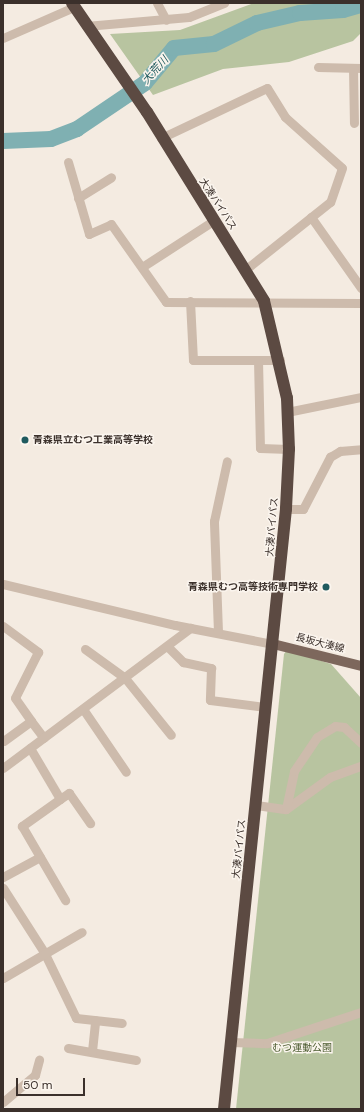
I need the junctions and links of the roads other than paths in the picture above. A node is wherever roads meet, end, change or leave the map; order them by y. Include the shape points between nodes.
1 (157, 3) edge
2 (224, 3) edge
3 (73, 5) edge
4 (166, 20) junction
5 (86, 26) junction
6 (3, 38) edge
7 (318, 68) dead end
8 (357, 68) edge
9 (354, 123) dead end
10 (161, 138) junction
11 (68, 162) dead end
12 (111, 177) dead end
13 (78, 198) junction
14 (311, 217) junction
15 (213, 221) junction
16 (142, 266) junction
17 (246, 269) junction
18 (361, 288) edge
19 (190, 301) junction
20 (264, 301) junction
21 (361, 303) edge
22 (258, 360) junction
23 (280, 360) junction
24 (361, 397) edge
25 (287, 412) junction
26 (289, 449) junction
27 (361, 449) edge
28 (227, 461) dead end
29 (286, 509) junction
30 (3, 584) edge
31 (3, 626) edge
32 (190, 628) junction
33 (218, 632) junction
34 (273, 644) junction
35 (167, 646) junction
36 (85, 649) dead end
37 (361, 666) edge
38 (125, 678) junction
39 (265, 707) junction
40 (83, 709) junction
41 (31, 721) junction
42 (171, 735) dead end
43 (44, 738) junction
44 (3, 741) edge
45 (361, 743) edge
46 (30, 748) junction
47 (361, 766) edge
48 (3, 768) edge
49 (126, 772) dead end
50 (60, 799) junction
51 (256, 805) junction
52 (286, 809) junction
53 (90, 823) dead end
54 (40, 856) junction
55 (3, 877) edge
56 (3, 888) edge
57 (65, 900) dead end
58 (82, 932) dead end
59 (44, 952) junction
60 (3, 978) edge
61 (360, 1011) edge
62 (95, 1020) junction
63 (122, 1023) dead end
64 (232, 1042) junction
65 (68, 1048) dead end
66 (92, 1051) junction
67 (39, 1060) dead end
68 (136, 1060) dead end
69 (3, 1102) edge
70 (224, 1109) edge

1 - 4 street
2 - 4 street via 190,17
3 - 5 highway, 大湊バイパス
3 - 6 street
4 - 5 street
5 - 10 highway, 大湊バイパス via 147,112
7 - 8 street
8 - 9 street
10 - 14 street via 267,88 285,117 342,168 330,202
10 - 15 highway, 大湊バイパス
11 - 13 street
12 - 13 street
13 - 16 street via 89,234 111,224
14 - 17 street
14 - 18 street
15 - 16 street
15 - 17 highway, 大湊バイパス
16 - 19 street via 166,302
17 - 20 highway, 大湊バイパス
19 - 20 street
19 - 22 street via 193,360
20 - 21 street
20 - 23 highway, 大湊バイパス
22 - 23 street
22 - 26 street via 260,448
23 - 25 highway, 大湊バイパス
24 - 25 street
25 - 26 highway, 大湊バイパス
26 - 29 highway, 大湊バイパス
27 - 29 street via 340,451 330,456 302,509
28 - 33 street via 214,521
29 - 34 highway, 大湊バイパス
30 - 32 street
31 - 41 street via 38,652 15,698
32 - 33 street
32 - 35 street
33 - 34 street
34 - 37 main road, 長坂大湊線
34 - 39 highway, 大湊バイパス
35 - 38 street
35 - 39 street via 183,662 211,668 210,700
36 - 38 street
38 - 40 street
38 - 42 street
39 - 51 highway, 大湊バイパス
40 - 43 street
40 - 49 street
41 - 43 street
41 - 44 street
43 - 46 street
45 - 52 street via 344,727 335,726 316,737 294,771
46 - 48 street
46 - 50 street
47 - 52 street via 330,777
50 - 53 street via 69,793
50 - 54 street via 22,826
51 - 52 street
51 - 64 highway, 大湊バイパス
54 - 55 street
54 - 57 street
56 - 59 street
58 - 59 street
59 - 60 street
59 - 62 street via 76,1018
61 - 64 street via 267,1043
62 - 63 street
62 - 66 street
64 - 70 highway, 大湊バイパス
65 - 66 street
66 - 68 street
67 - 69 street via 35,1075

